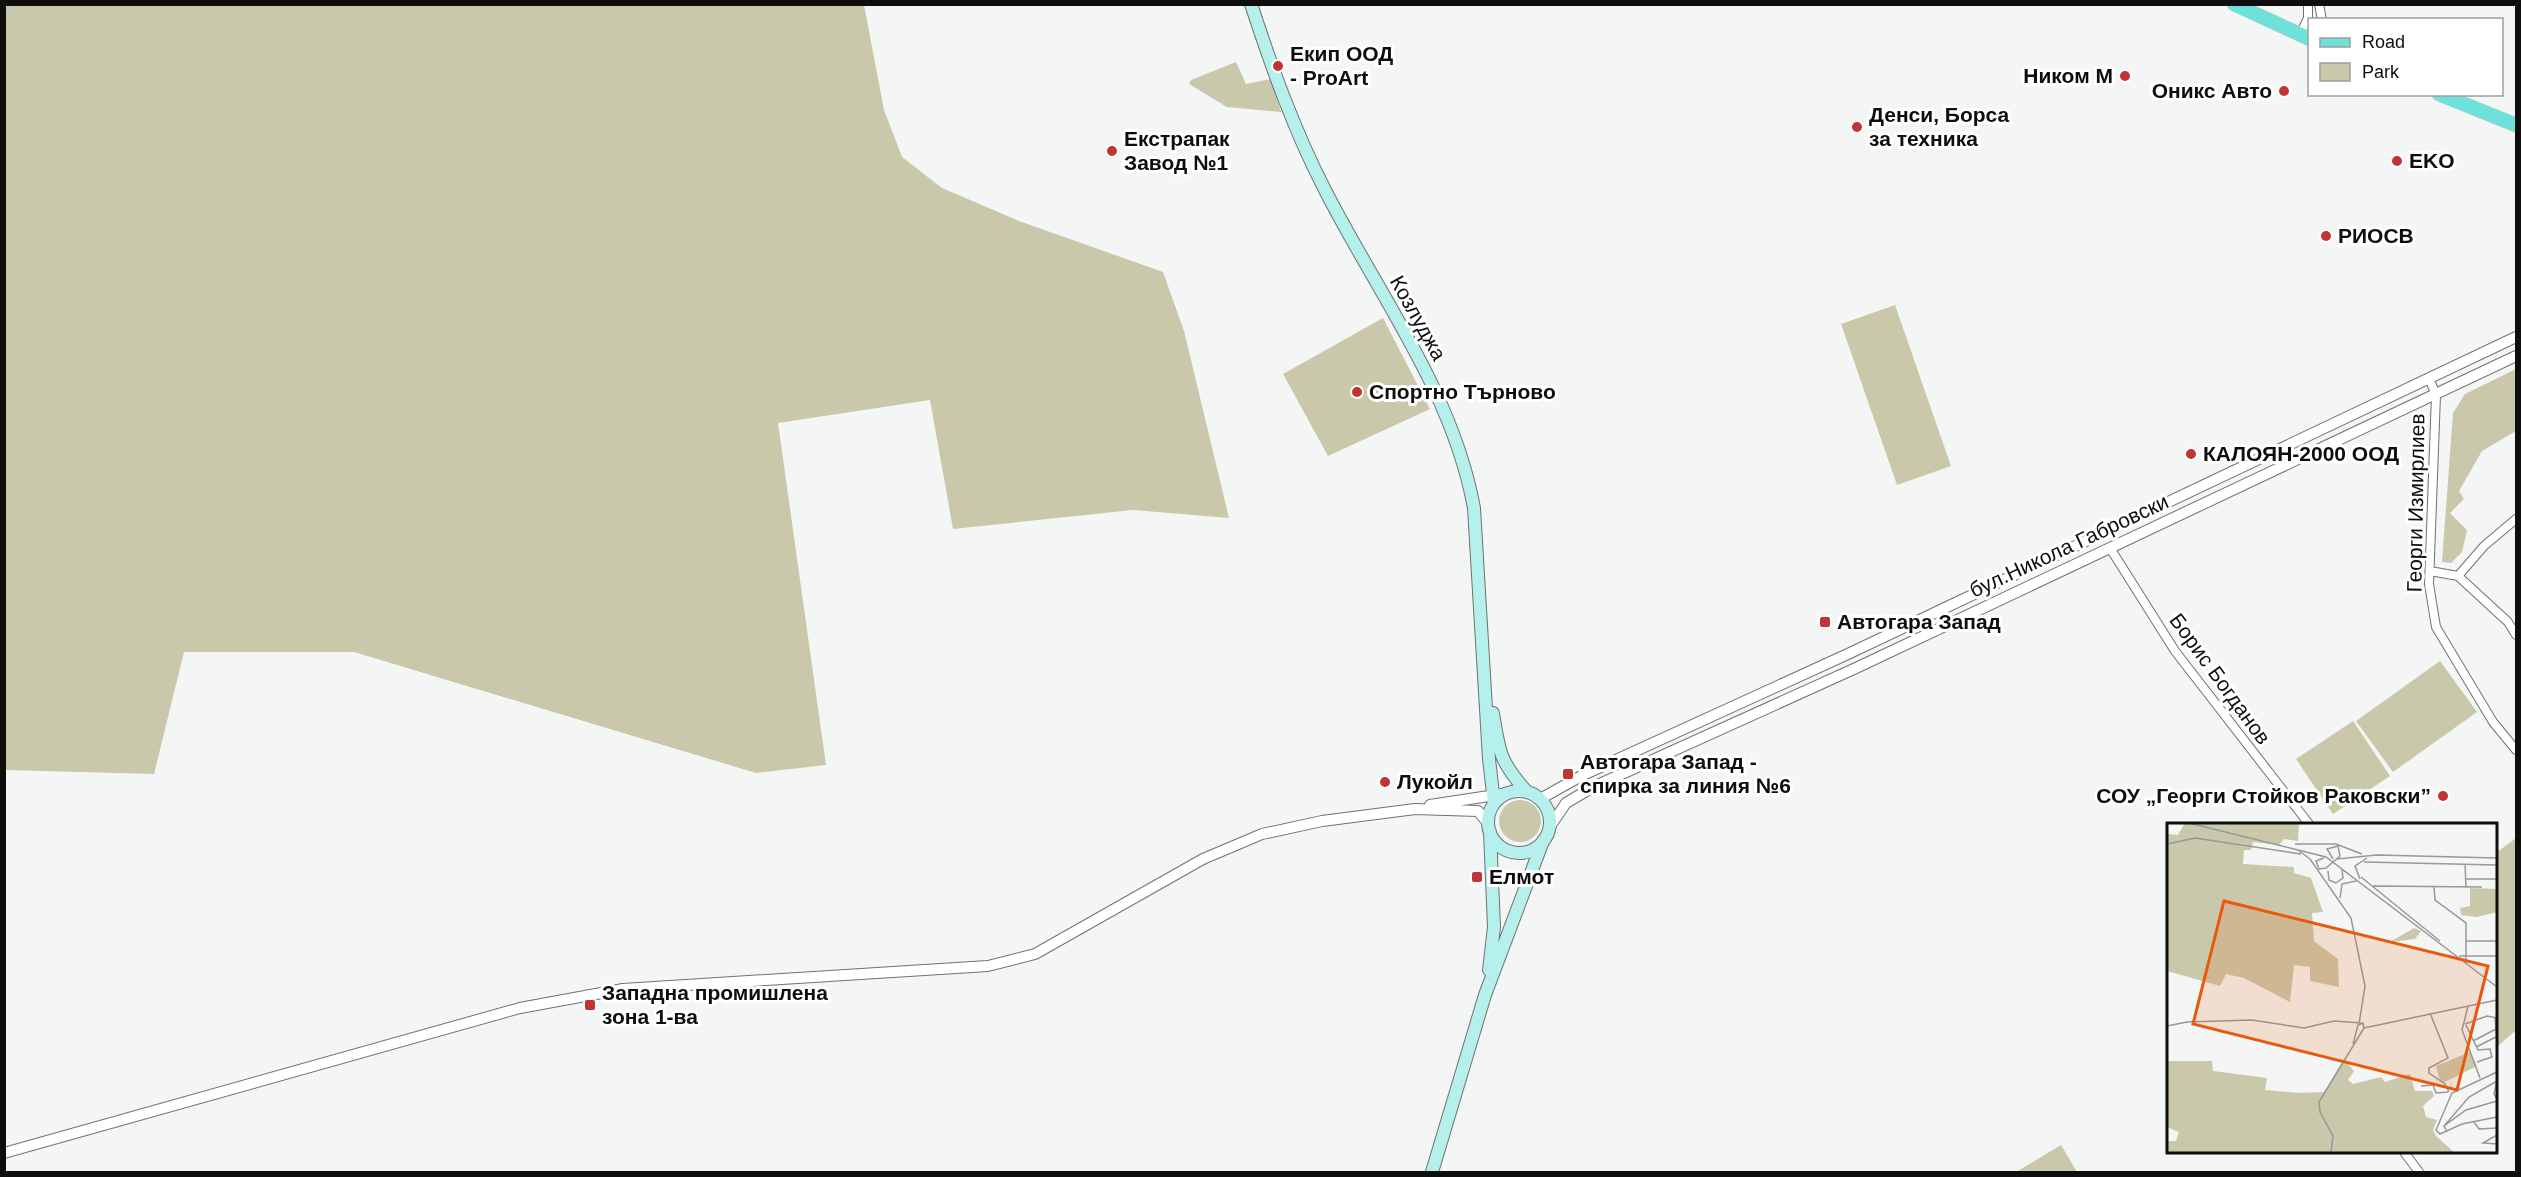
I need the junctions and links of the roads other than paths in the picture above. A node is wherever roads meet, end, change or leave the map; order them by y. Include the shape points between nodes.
1 (1251, 4) edge
2 (2234, 4) edge
3 (2308, 4) edge
4 (2305, 37) edge
5 (2444, 96) edge
6 (2517, 125) edge
7 (2517, 337) edge
8 (2517, 356) edge
9 (2429, 378) junction
10 (2436, 395) junction
11 (2517, 519) edge
12 (2110, 548) junction
13 (2430, 571) junction
14 (2458, 576) junction
15 (2517, 635) edge
16 (1485, 668) junction
17 (2517, 750) edge
18 (1527, 792) junction
19 (1494, 799) junction
20 (1540, 799) junction
21 (1415, 809) junction
22 (2306, 823) edge
23 (1489, 827) junction
24 (1549, 828) junction
25 (1543, 841) junction
26 (1485, 995) junction
27 (4, 1153) edge
28 (2405, 1153) edge
29 (1432, 1173) edge
30 (2419, 1173) edge

1 - 16 main road, Козлуджа via 1294,126 1443,404 1461,449 1474,508
2 - 4 main road
3 - 4 street
5 - 6 main road
7 - 9 street, бул.Никола Габровски
8 - 10 street, бул.Никола Габровски
9 - 10 street, Георги Измирлиев
9 - 20 street, бул.Никола Габровски via 1583,775
10 - 12 street, бул.Никола Габровски
10 - 13 street, Георги Измирлиев
11 - 14 street via 2484,546
12 - 22 street, Борис Богданов via 2175,651
12 - 24 street, бул.Никола Габровски via 1593,787 1566,803
13 - 14 street
13 - 17 street, Георги Измирлиев via 2436,627 2493,722
14 - 15 street
16 - 18 main road, Козлуджа via 1499,753 1507,771
16 - 19 main road, Козлуджа
18 - 19 main road
18 - 20 main road
19 - 21 street via 1442,802
19 - 23 main road
20 - 24 main road via 1549,815
21 - 23 street via 1478,811
21 - 27 street via 1322,821 1262,834 1203,859 1035,954 1011,962 871,975 623,989 520,1008
23 - 25 main road via 1499,845 1514,852 1530,850
23 - 26 main road via 1494,939
24 - 25 main road
25 - 26 main road
26 - 29 main road
28 - 30 street

